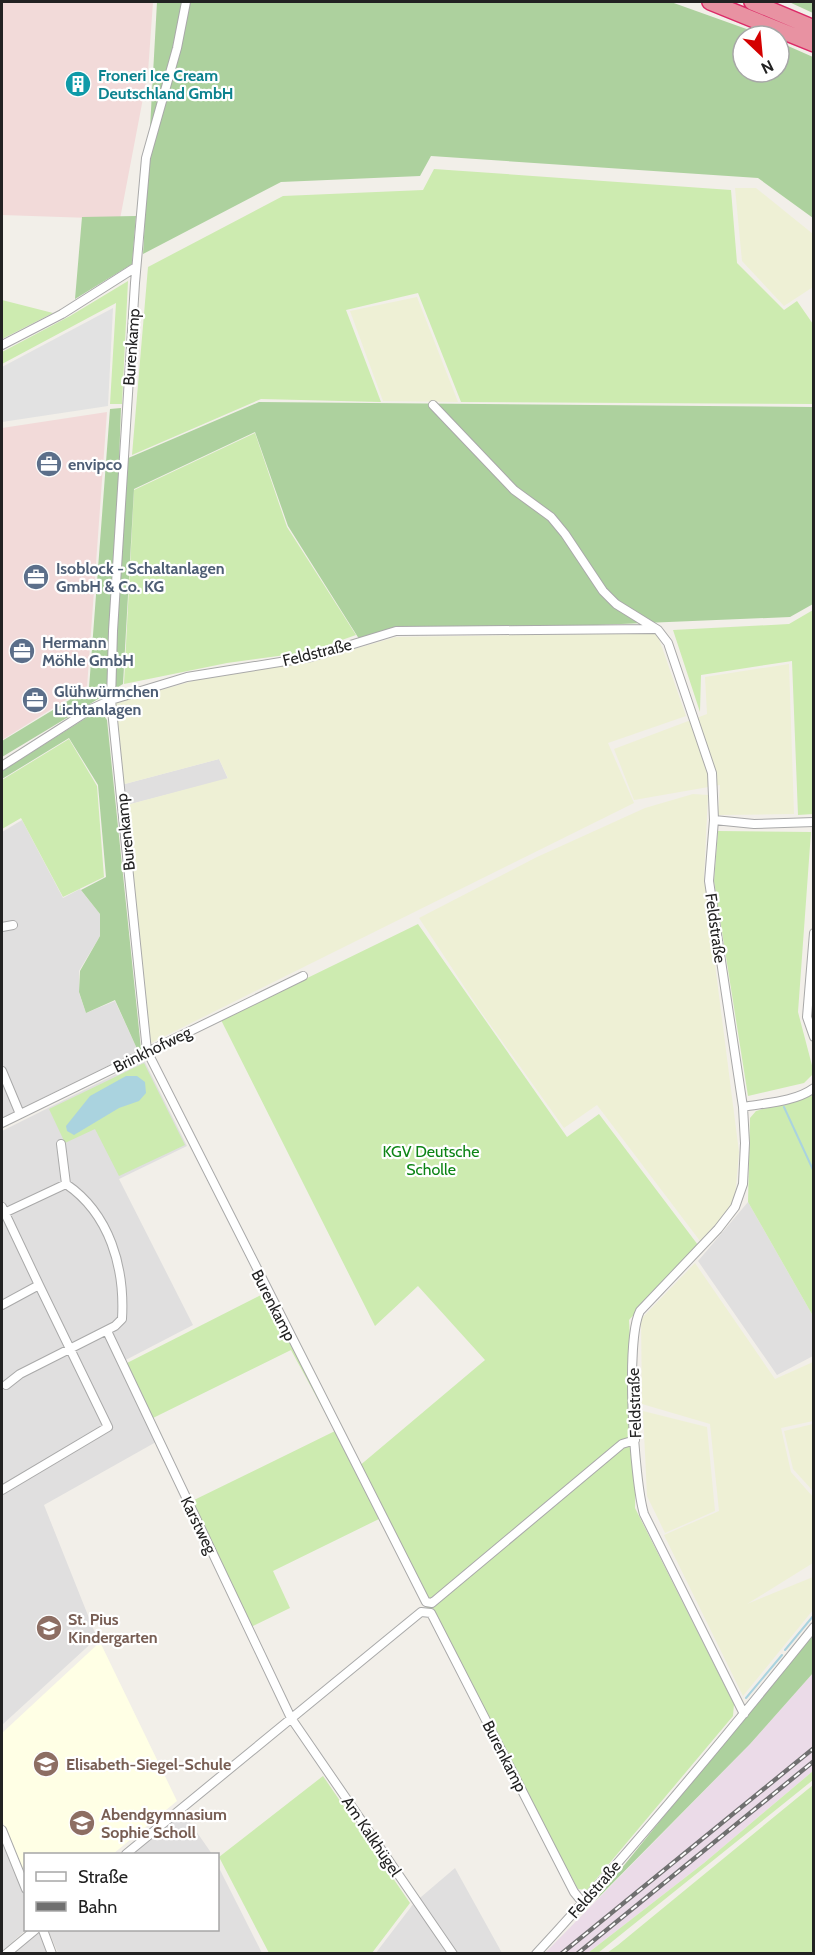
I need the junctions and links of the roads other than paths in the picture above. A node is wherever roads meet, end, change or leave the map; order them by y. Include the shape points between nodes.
1 (186, 2) edge
2 (711, 2) edge
3 (752, 2) edge
4 (813, 28) edge
5 (813, 44) edge
6 (136, 267) junction
7 (2, 345) edge
8 (433, 405) dead end
9 (655, 629) junction
10 (111, 700) junction
11 (2, 766) edge
12 (714, 820) junction
13 (813, 822) edge
14 (13, 925) dead end
15 (2, 927) edge
16 (813, 933) edge
17 (303, 976) dead end
18 (813, 1037) edge
19 (147, 1051) junction
20 (2, 1071) edge
21 (813, 1089) edge
22 (742, 1107) junction
23 (20, 1113) junction
24 (2, 1123) edge
25 (62, 1144) dead end
26 (66, 1184) junction
27 (2, 1211) edge
28 (39, 1285) junction
29 (2, 1305) edge
30 (107, 1331) junction
31 (70, 1349) junction
32 (6, 1385) dead end
33 (635, 1440) junction
34 (2, 1490) edge
35 (426, 1606) junction
36 (813, 1627) edge
37 (744, 1714) junction
38 (291, 1718) junction
39 (2, 1830) edge
40 (127, 1853) edge
41 (24, 1884) edge
42 (583, 1903) junction
43 (33, 1931) edge
44 (44, 1931) edge
45 (6, 1953) edge
46 (52, 1953) edge
47 (453, 1953) edge
48 (536, 1953) edge

1 - 6 street, Burenkamp via 146,158
2 - 5 highway
3 - 4 highway
6 - 7 street via 62,314
6 - 10 street, Burenkamp
8 - 9 street, Feldstraße via 514,490 551,517 603,591
9 - 10 street, Feldstraße via 396,631 311,657 187,677
9 - 12 street, Feldstraße via 668,643 712,772
10 - 11 street, Feldstraße
10 - 19 street, Burenkamp
12 - 13 street via 754,824
12 - 22 street, Feldstraße via 710,881
14 - 15 street
16 - 18 street via 807,1017
17 - 19 street, Brinkhofweg
19 - 23 street, Brinkhofweg
19 - 35 street, Burenkamp
20 - 23 street
21 - 22 street via 778,1101
22 - 33 street, Feldstraße via 743,1184 735,1207 635,1321
23 - 24 street, Brinkhofweg
25 - 26 street
26 - 27 street
26 - 30 street via 96,1211 114,1247 122,1319
27 - 28 street
28 - 29 street
28 - 31 street
30 - 31 street
30 - 38 street, Karstweg
31 - 32 street
31 - 34 street via 108,1427
33 - 35 street via 622,1444
33 - 37 street, Feldstraße via 638,1494 644,1514
35 - 38 street
35 - 42 street, Burenkamp
36 - 37 street, Feldstraße
37 - 42 street, Feldstraße
38 - 40 street
38 - 47 street, Am Kalkhügel
39 - 41 street
42 - 48 street, Feldstraße
43 - 45 street
44 - 46 street

